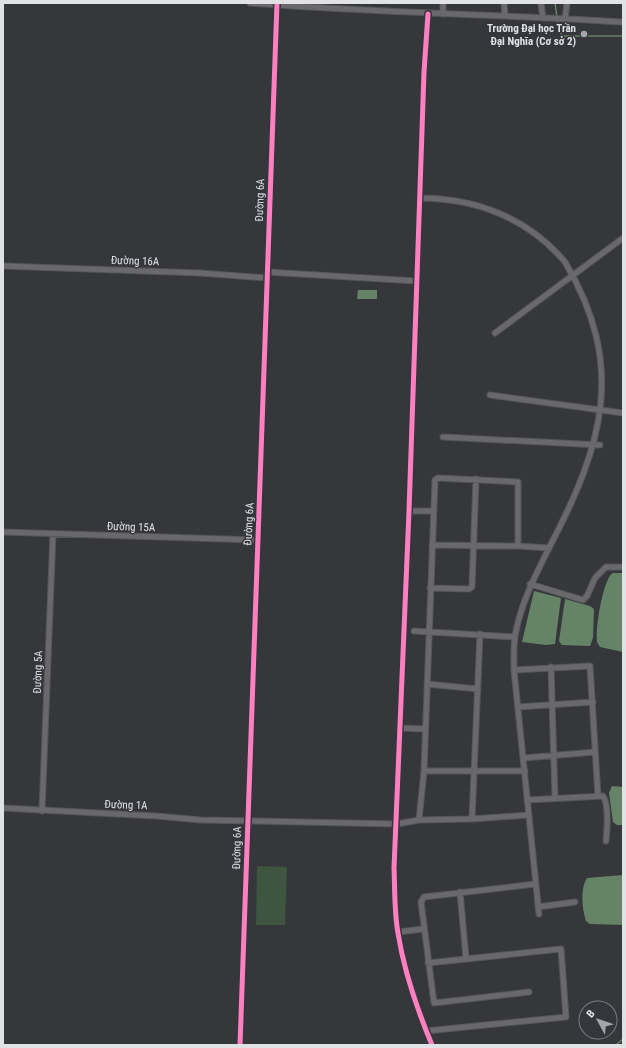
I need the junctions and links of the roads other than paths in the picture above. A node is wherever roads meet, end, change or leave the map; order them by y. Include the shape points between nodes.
1 (250, 3) edge
2 (443, 3) edge
3 (504, 3) edge
4 (541, 3) edge
5 (567, 3) edge
6 (277, 4) edge
7 (428, 14) junction
8 (443, 14) junction
9 (505, 16) junction
10 (544, 18) junction
11 (563, 19) junction
12 (623, 22) edge
13 (419, 198) junction
14 (623, 238) edge
15 (3, 266) edge
16 (576, 274) junction
17 (267, 275) junction
18 (581, 280) dead end
19 (416, 281) junction
20 (494, 334) dead end
21 (490, 396) dead end
22 (612, 404) dead end
23 (610, 410) junction
24 (623, 413) edge
25 (608, 417) dead end
26 (443, 437) dead end
27 (602, 438) dead end
28 (600, 445) junction
29 (598, 450) dead end
30 (596, 456) dead end
31 (476, 480) junction
32 (409, 511) junction
33 (434, 511) junction
34 (3, 532) edge
35 (53, 534) junction
36 (258, 540) junction
37 (432, 545) junction
38 (474, 546) junction
39 (518, 546) junction
40 (549, 548) junction
41 (623, 568) edge
42 (530, 584) junction
43 (430, 588) junction
44 (414, 631) dead end
45 (429, 632) junction
46 (480, 634) junction
47 (515, 637) junction
48 (551, 667) junction
49 (514, 670) junction
50 (427, 684) junction
51 (478, 688) junction
52 (593, 702) junction
53 (553, 704) junction
54 (518, 707) junction
55 (399, 728) junction
56 (425, 729) junction
57 (596, 752) junction
58 (554, 755) junction
59 (524, 758) junction
60 (424, 771) junction
61 (525, 771) junction
62 (474, 772) junction
63 (598, 796) junction
64 (555, 798) junction
65 (527, 800) junction
66 (3, 808) edge
67 (42, 811) junction
68 (529, 815) junction
69 (472, 819) junction
70 (419, 820) junction
71 (248, 822) junction
72 (397, 824) junction
73 (606, 841) dead end
74 (536, 884) junction
75 (460, 892) junction
76 (575, 902) dead end
77 (538, 907) junction
78 (539, 914) dead end
79 (423, 929) junction
80 (398, 932) junction
81 (466, 958) junction
82 (428, 963) junction
83 (529, 992) dead end
84 (426, 1031) junction
85 (240, 1045) edge
86 (432, 1045) edge

1 - 6 street
2 - 8 street
3 - 9 street
4 - 10 street
5 - 11 street
6 - 7 street
6 - 17 street, Đường 6A
7 - 8 street
7 - 13 street
8 - 9 street
9 - 10 street
10 - 11 street
11 - 12 street
13 - 16 street via 453,199 493,210 518,222 560,256
13 - 19 street
14 - 16 street
15 - 17 street, Đường 16A
16 - 18 street
16 - 20 street
17 - 19 street, Đường 16A
17 - 36 street, Đường 6A
19 - 32 street
21 - 23 street
22 - 23 street
23 - 24 street
23 - 25 street
26 - 28 street
27 - 28 street
28 - 29 street
30 - 40 street
31 - 33 street via 435,480
31 - 38 street
31 - 39 street via 518,482
32 - 33 street
32 - 55 street
33 - 37 street
34 - 35 street, Đường 15A
35 - 36 street, Đường 15A
35 - 67 street, Đường 5A
36 - 71 street, Đường 6A
37 - 38 street
37 - 43 street
38 - 39 street
38 - 43 street via 471,588
39 - 40 street
40 - 42 street
41 - 42 street via 606,567 595,578 583,600
42 - 47 street
43 - 45 street
44 - 45 street
45 - 46 street
45 - 50 street
46 - 47 street
46 - 51 street
47 - 49 street
48 - 49 street
48 - 52 street via 590,666
48 - 53 street
49 - 54 street
50 - 51 street
50 - 56 street
51 - 62 street
52 - 53 street
52 - 57 street
53 - 54 street
53 - 58 street
54 - 59 street
55 - 56 street
55 - 72 street
56 - 60 street
57 - 58 street
57 - 63 street
58 - 59 street
58 - 64 street
59 - 61 street
60 - 62 street
60 - 70 street
61 - 62 street
61 - 65 street
62 - 69 street
63 - 64 street
63 - 73 street via 603,796 605,800
64 - 65 street
65 - 68 street
66 - 67 street, Đường 1A
67 - 71 street, Đường 1A
68 - 69 street, Đường 1A
68 - 74 street
69 - 70 street, Đường 1A
70 - 72 street, Đường 1A
71 - 72 street, Đường 1A
71 - 85 street, Đường 6A
72 - 80 street via 394,868
74 - 75 street
74 - 77 street
75 - 79 street via 422,898
75 - 81 street
76 - 77 street
77 - 78 street
79 - 80 street
79 - 82 street
80 - 84 street via 407,974
81 - 82 street
81 - 84 street via 561,949 566,1017
82 - 83 street via 432,998 437,1004
84 - 86 street

